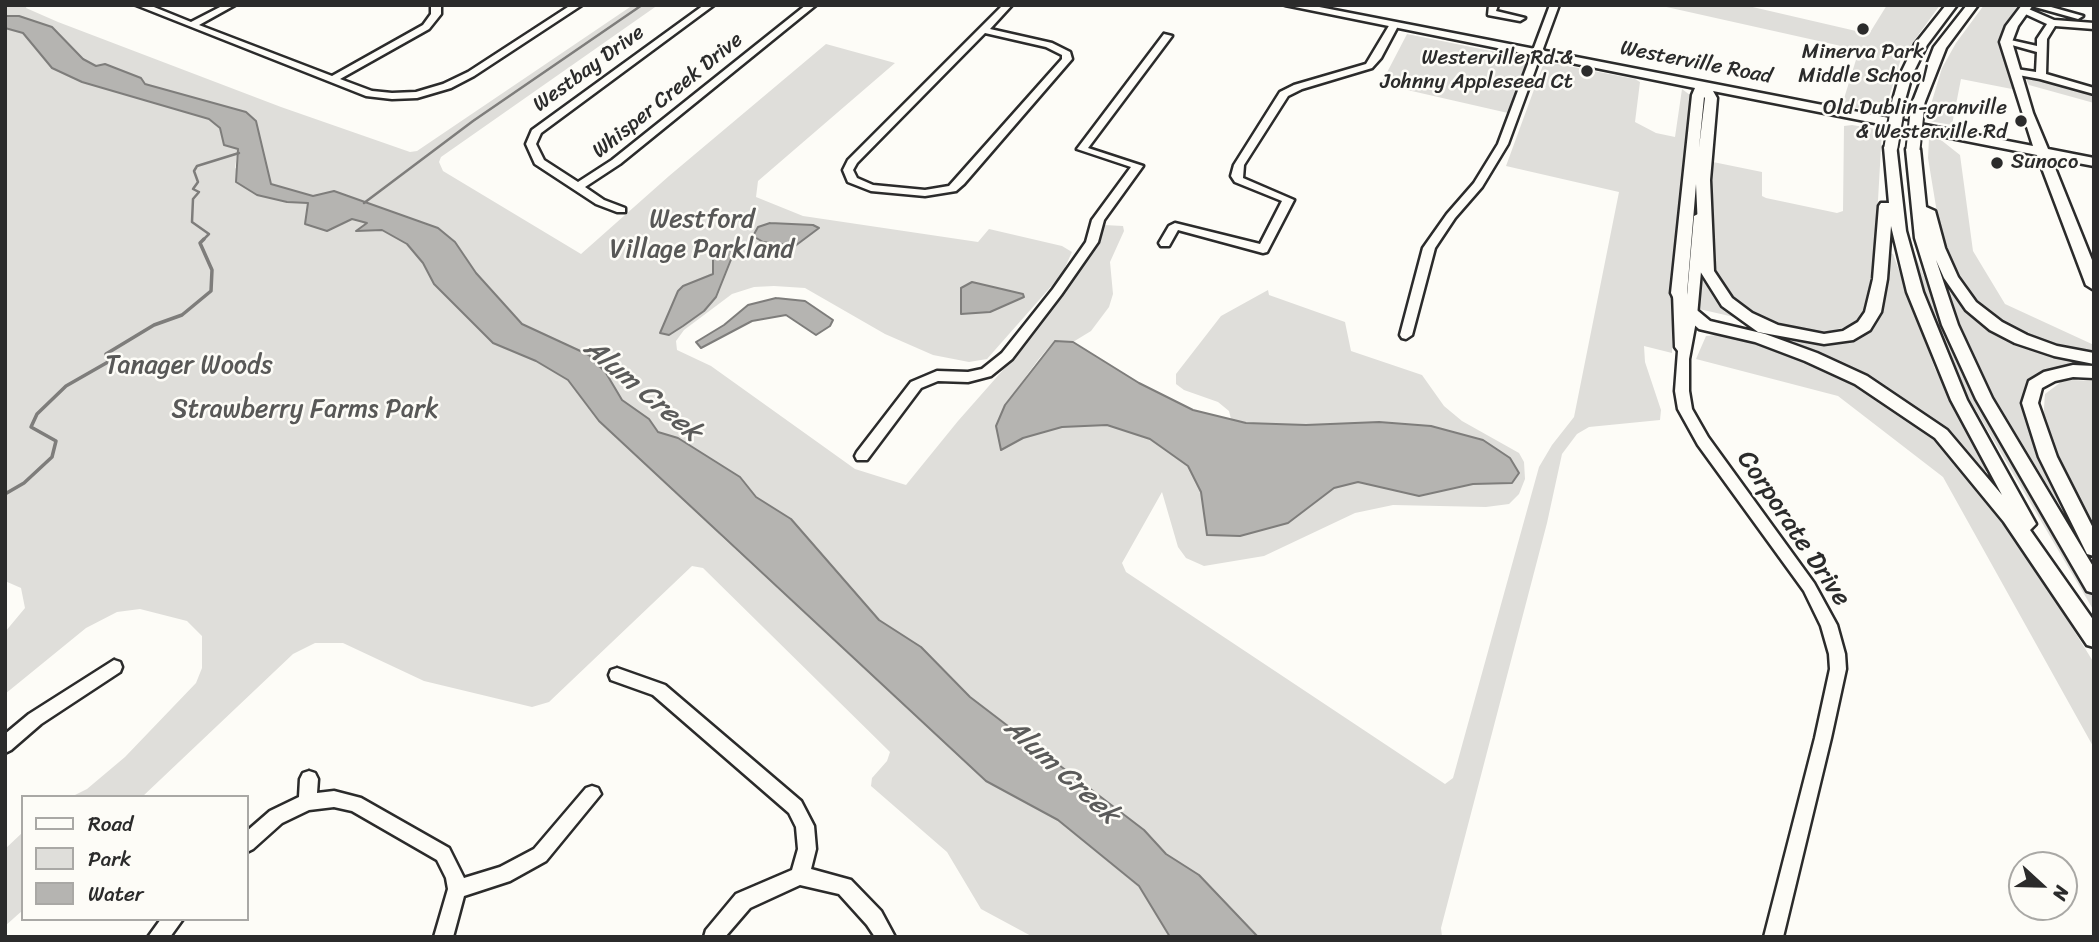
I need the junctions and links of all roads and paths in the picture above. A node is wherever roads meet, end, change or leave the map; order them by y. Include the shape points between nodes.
1 (140, 5) edge
2 (231, 5) edge
3 (436, 5) edge
4 (578, 5) edge
5 (710, 5) edge
6 (1009, 5) edge
7 (1290, 5) edge
8 (1494, 5) edge
9 (1555, 5) edge
10 (1952, 5) edge
11 (1973, 5) edge
12 (807, 6) edge
13 (2028, 7) edge
14 (1520, 18) dead end
15 (2094, 20) edge
16 (2052, 23) junction
17 (192, 25) junction
18 (1393, 26) junction
19 (2094, 26) edge
20 (984, 30) junction
21 (1167, 36) dead end
22 (2006, 42) junction
23 (2042, 50) junction
24 (1538, 55) junction
25 (2016, 72) junction
26 (2041, 76) junction
27 (333, 79) junction
28 (1703, 85) junction
29 (2094, 91) edge
30 (1891, 147) junction
31 (1913, 149) junction
32 (2044, 152) junction
33 (2094, 162) edge
34 (1703, 180) junction
35 (578, 187) junction
36 (621, 210) dead end
37 (1165, 243) dead end
38 (2094, 285) edge
39 (1685, 318) junction
40 (1785, 334) junction
41 (1406, 335) dead end
42 (2094, 359) edge
43 (2094, 372) edge
44 (862, 456) dead end
45 (2094, 549) edge
46 (2094, 585) edge
47 (2079, 614) junction
48 (2094, 639) edge
49 (114, 667) dead end
50 (617, 675) dead end
51 (5, 745) edge
52 (309, 779) dead end
53 (592, 794) dead end
54 (308, 802) junction
55 (248, 842) edge
56 (800, 876) junction
57 (457, 889) junction
58 (172, 921) edge
59 (158, 937) edge
60 (443, 937) edge
61 (713, 937) edge
62 (886, 937) edge
63 (1773, 937) edge

1 - 17 street
2 - 17 street
3 - 27 street via 426,27
4 - 27 street via 447,86 417,95 370,94
5 - 35 street, Westbay Drive via 536,132 531,144 539,162
6 - 20 street
7 - 18 main road, Westerville Road
8 - 14 street via 1491,13
9 - 24 street
10 - 30 main road, bridge via 1921,44 1906,75
11 - 31 main road, bridge via 1940,47 1926,78
12 - 35 street, Whisper Creek Drive via 616,162
13 - 15 street
13 - 16 street
13 - 22 main road
16 - 19 street
16 - 23 street
17 - 27 street
18 - 24 main road, Westerville Road
18 - 37 street via 1369,66 1284,94 1238,165 1239,180 1281,195 1289,203 1263,249 1175,226
20 - 20 street via 852,162 848,175 858,185 925,193 951,189 1067,54 1049,45
21 - 44 street via 1082,149 1138,166 1098,220 1092,242 1057,292 1007,356 986,373 937,376 916,385
22 - 23 street
22 - 25 main road
23 - 26 street
24 - 28 main road, Westerville Road
24 - 41 street via 1503,145 1478,186 1429,248
25 - 26 street
25 - 32 main road
26 - 29 street
28 - 32 main road, Westerville Road
28 - 34 main road, Corporate Drive via 1711,98
28 - 39 main road via 1698,95 1679,293
30 - 40 main road via 1880,279 1868,320 1859,331 1835,338
30 - 47 main road via 1899,231 1925,319 1959,400
31 - 42 main road via 1938,248 1951,278 1971,306 2021,339
31 - 46 main road via 1922,238 1950,325 1984,399
32 - 33 main road, Westerville Road
32 - 38 main road
34 - 39 street, Corporate Drive
34 - 40 main road via 1705,262 1710,279 1737,310
35 - 36 street
39 - 40 main road via 1705,315
39 - 47 main road via 1811,357 1861,380 1941,434 2010,517
39 - 63 street, Corporate Drive via 1685,409 1703,441 1809,587 1829,625 1837,654 1828,715
43 - 45 main road via 2050,376 2035,384 2030,403 2048,457
47 - 48 main road
49 - 51 street via 35,719
50 - 56 street via 659,690 795,807 805,826 807,849
52 - 54 street
53 - 57 street via 540,855 504,876
54 - 55 street via 276,817
54 - 57 street via 334,799 355,804 433,847 450,865
56 - 61 street via 743,901
56 - 62 street via 844,886
57 - 60 street
58 - 59 street

